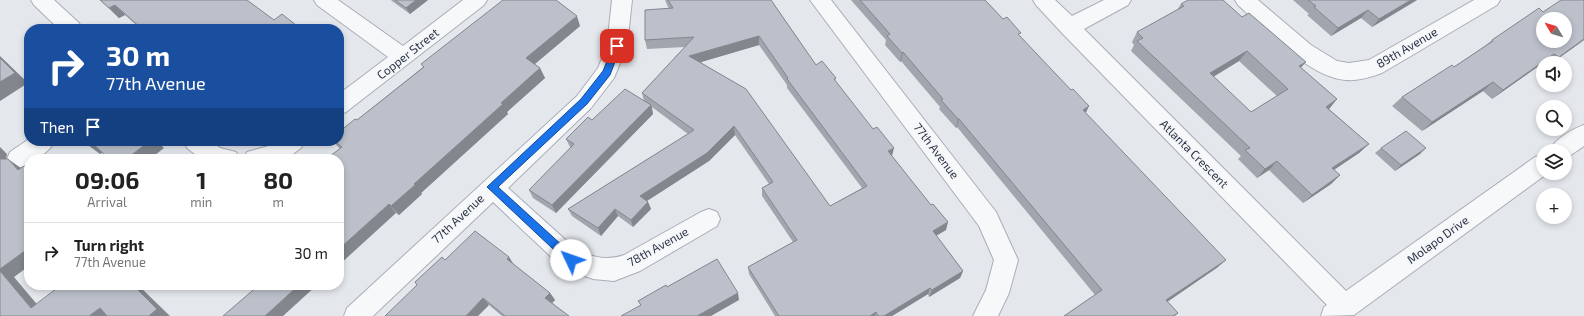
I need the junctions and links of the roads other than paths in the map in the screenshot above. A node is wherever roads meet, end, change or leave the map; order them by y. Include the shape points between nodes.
1 (41, 0) edge
2 (324, 0) edge
3 (477, 0) edge
4 (622, 0) edge
5 (820, 0) edge
6 (1043, 0) edge
7 (1121, 0) edge
8 (1245, 0) edge
9 (1490, 0) edge
10 (67, 24) edge
11 (1069, 27) junction
12 (404, 58) junction
13 (344, 102) edge
14 (1584, 134) edge
15 (1570, 144) edge
16 (37, 146) edge
17 (287, 146) edge
18 (25, 154) edge
19 (272, 154) edge
20 (24, 155) edge
21 (18, 159) dead end
22 (1536, 169) edge
23 (492, 187) junction
24 (709, 219) dead end
25 (1338, 312) edge
26 (356, 316) edge
27 (985, 316) edge

1 - 10 street
2 - 12 street
3 - 12 street, Copper Street
4 - 23 street, 77th Avenue via 617,46 607,72 584,102
5 - 27 street, 77th Avenue via 988,220 1006,260 997,294
6 - 11 street, Atlanta Crescent
7 - 11 street
8 - 9 street, 89th Avenue via 1308,54 1326,66 1342,71 1362,71 1375,67
11 - 25 street, Atlanta Crescent
12 - 13 street, Copper Street
14 - 15 street
16 - 18 street
17 - 19 street
20 - 21 street
22 - 25 street, Molapo Drive
23 - 24 street, 78th Avenue via 571,260 593,268 614,270 632,264
23 - 26 street, 77th Avenue

